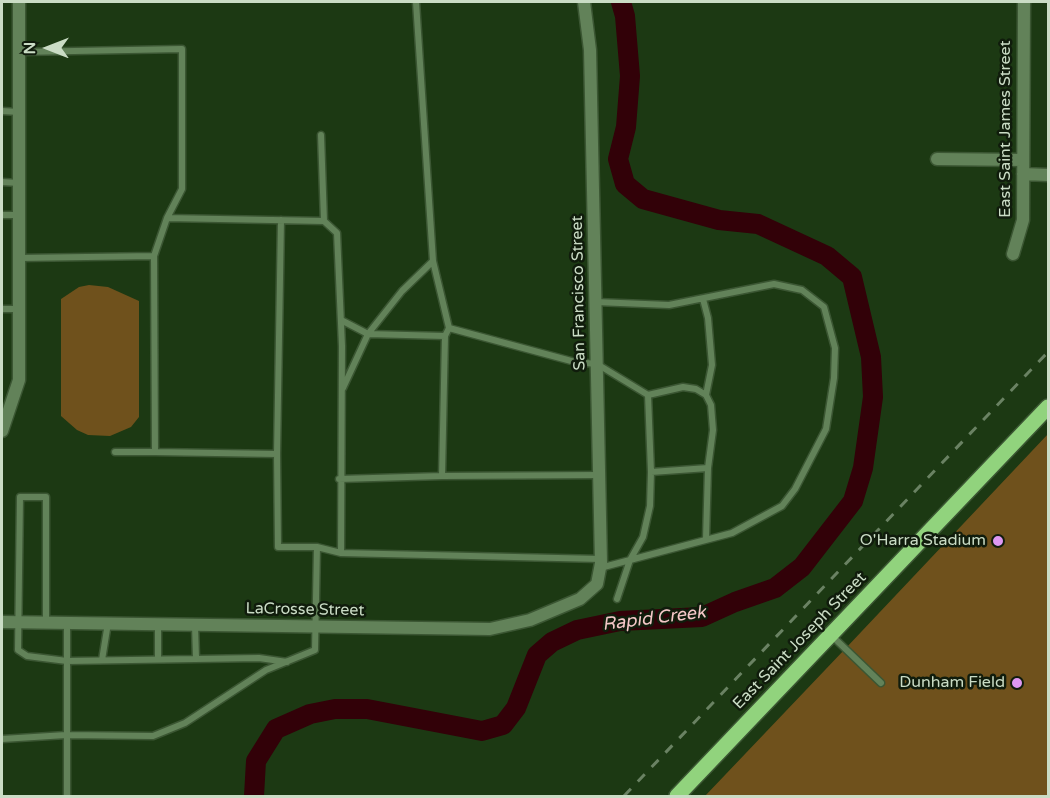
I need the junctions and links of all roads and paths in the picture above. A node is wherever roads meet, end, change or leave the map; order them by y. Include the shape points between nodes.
1 (8, 2) edge
2 (19, 2) edge
3 (416, 2) edge
4 (586, 2) edge
5 (1024, 2) edge
6 (20, 52) junction
7 (2, 111) edge
8 (20, 112) junction
9 (321, 135) dead end
10 (937, 159) dead end
11 (1023, 160) junction
12 (1023, 174) junction
13 (1048, 175) edge
14 (2, 182) edge
15 (19, 183) junction
16 (2, 215) edge
17 (20, 215) junction
18 (167, 218) junction
19 (281, 220) junction
20 (324, 221) junction
21 (1013, 254) dead end
22 (154, 256) junction
23 (19, 258) junction
24 (434, 261) junction
25 (703, 299) junction
26 (595, 302) junction
27 (2, 309) edge
28 (19, 309) junction
29 (341, 320) junction
30 (449, 328) junction
31 (368, 334) junction
32 (445, 336) junction
33 (597, 364) junction
34 (341, 391) junction
35 (648, 395) junction
36 (706, 395) junction
37 (1048, 407) edge
38 (2, 431) edge
39 (115, 452) dead end
40 (155, 452) junction
41 (277, 454) junction
42 (708, 468) junction
43 (651, 472) junction
44 (599, 475) junction
45 (442, 476) junction
46 (339, 479) junction
47 (706, 539) junction
48 (317, 547) junction
49 (341, 553) junction
50 (630, 560) junction
51 (601, 563) junction
52 (597, 584) joint
53 (617, 599) dead end
54 (2, 622) edge
55 (20, 622) junction
56 (46, 622) junction
57 (67, 623) junction
58 (108, 623) junction
59 (158, 624) junction
60 (195, 625) junction
61 (316, 626) junction
62 (830, 635) junction
63 (196, 658) junction
64 (158, 659) junction
65 (102, 660) junction
66 (67, 661) junction
67 (287, 662) junction
68 (881, 683) dead end
69 (66, 735) junction
70 (2, 739) edge
71 (67, 796) edge
72 (677, 796) edge

1 - 2 lane
2 - 6 street
3 - 24 lane
4 - 26 street, San Francisco Street
5 - 11 street, East Saint James Street
6 - 8 street
6 - 18 lane via 182,50 182,189
7 - 8 lane
8 - 15 street
9 - 20 lane
10 - 11 street
11 - 12 street, East Saint James Street
12 - 13 street
12 - 21 street, East Saint James Street via 1022,227
14 - 15 lane
15 - 17 street
16 - 17 lane
17 - 23 street
18 - 19 lane
18 - 22 lane
19 - 20 lane
19 - 41 lane
20 - 29 lane via 337,233
22 - 23 lane
22 - 40 lane
23 - 28 street
24 - 30 lane
24 - 31 lane via 402,291
25 - 26 lane via 669,306
25 - 36 lane via 712,365
25 - 47 lane via 774,284 802,290 824,307 835,348 826,429 795,489 782,506 732,533
26 - 33 street, San Francisco Street
27 - 28 lane
28 - 38 street via 19,380
29 - 31 lane
29 - 34 lane
30 - 32 lane
30 - 33 lane via 575,362
31 - 32 lane
31 - 34 lane
32 - 45 lane
33 - 35 lane
33 - 44 street, San Francisco Street
34 - 46 lane
35 - 36 lane via 683,387
35 - 43 lane
36 - 42 lane via 711,405 712,430
37 - 62 main road, East Saint Joseph Street
39 - 40 lane
40 - 41 lane
41 - 48 lane via 278,547
42 - 43 lane
42 - 47 lane
43 - 50 lane via 650,506 643,537
44 - 45 lane
44 - 51 street, San Francisco Street
45 - 46 lane
46 - 49 lane
47 - 50 lane
48 - 49 lane
48 - 61 lane
49 - 51 lane
50 - 51 lane
50 - 53 lane
51 - 52 street, San Francisco Street
52 - 61 street, LaCrosse Street via 580,599 530,620 489,629
54 - 55 street, LaCrosse Street
55 - 56 street, LaCrosse Street
55 - 56 lane via 20,497 46,497
55 - 66 lane via 18,650 27,656
56 - 57 street, LaCrosse Street
57 - 58 street, LaCrosse Street
57 - 66 lane
58 - 59 street, LaCrosse Street
58 - 65 lane
59 - 60 street, LaCrosse Street
59 - 64 lane
60 - 61 street, LaCrosse Street
60 - 63 lane
61 - 67 lane via 315,650
62 - 68 lane
62 - 72 main road, East Saint Joseph Street
63 - 64 lane
63 - 67 lane
64 - 65 lane
65 - 66 lane
66 - 69 lane
67 - 69 lane via 242,684 185,723 153,736
69 - 70 lane
69 - 71 lane

